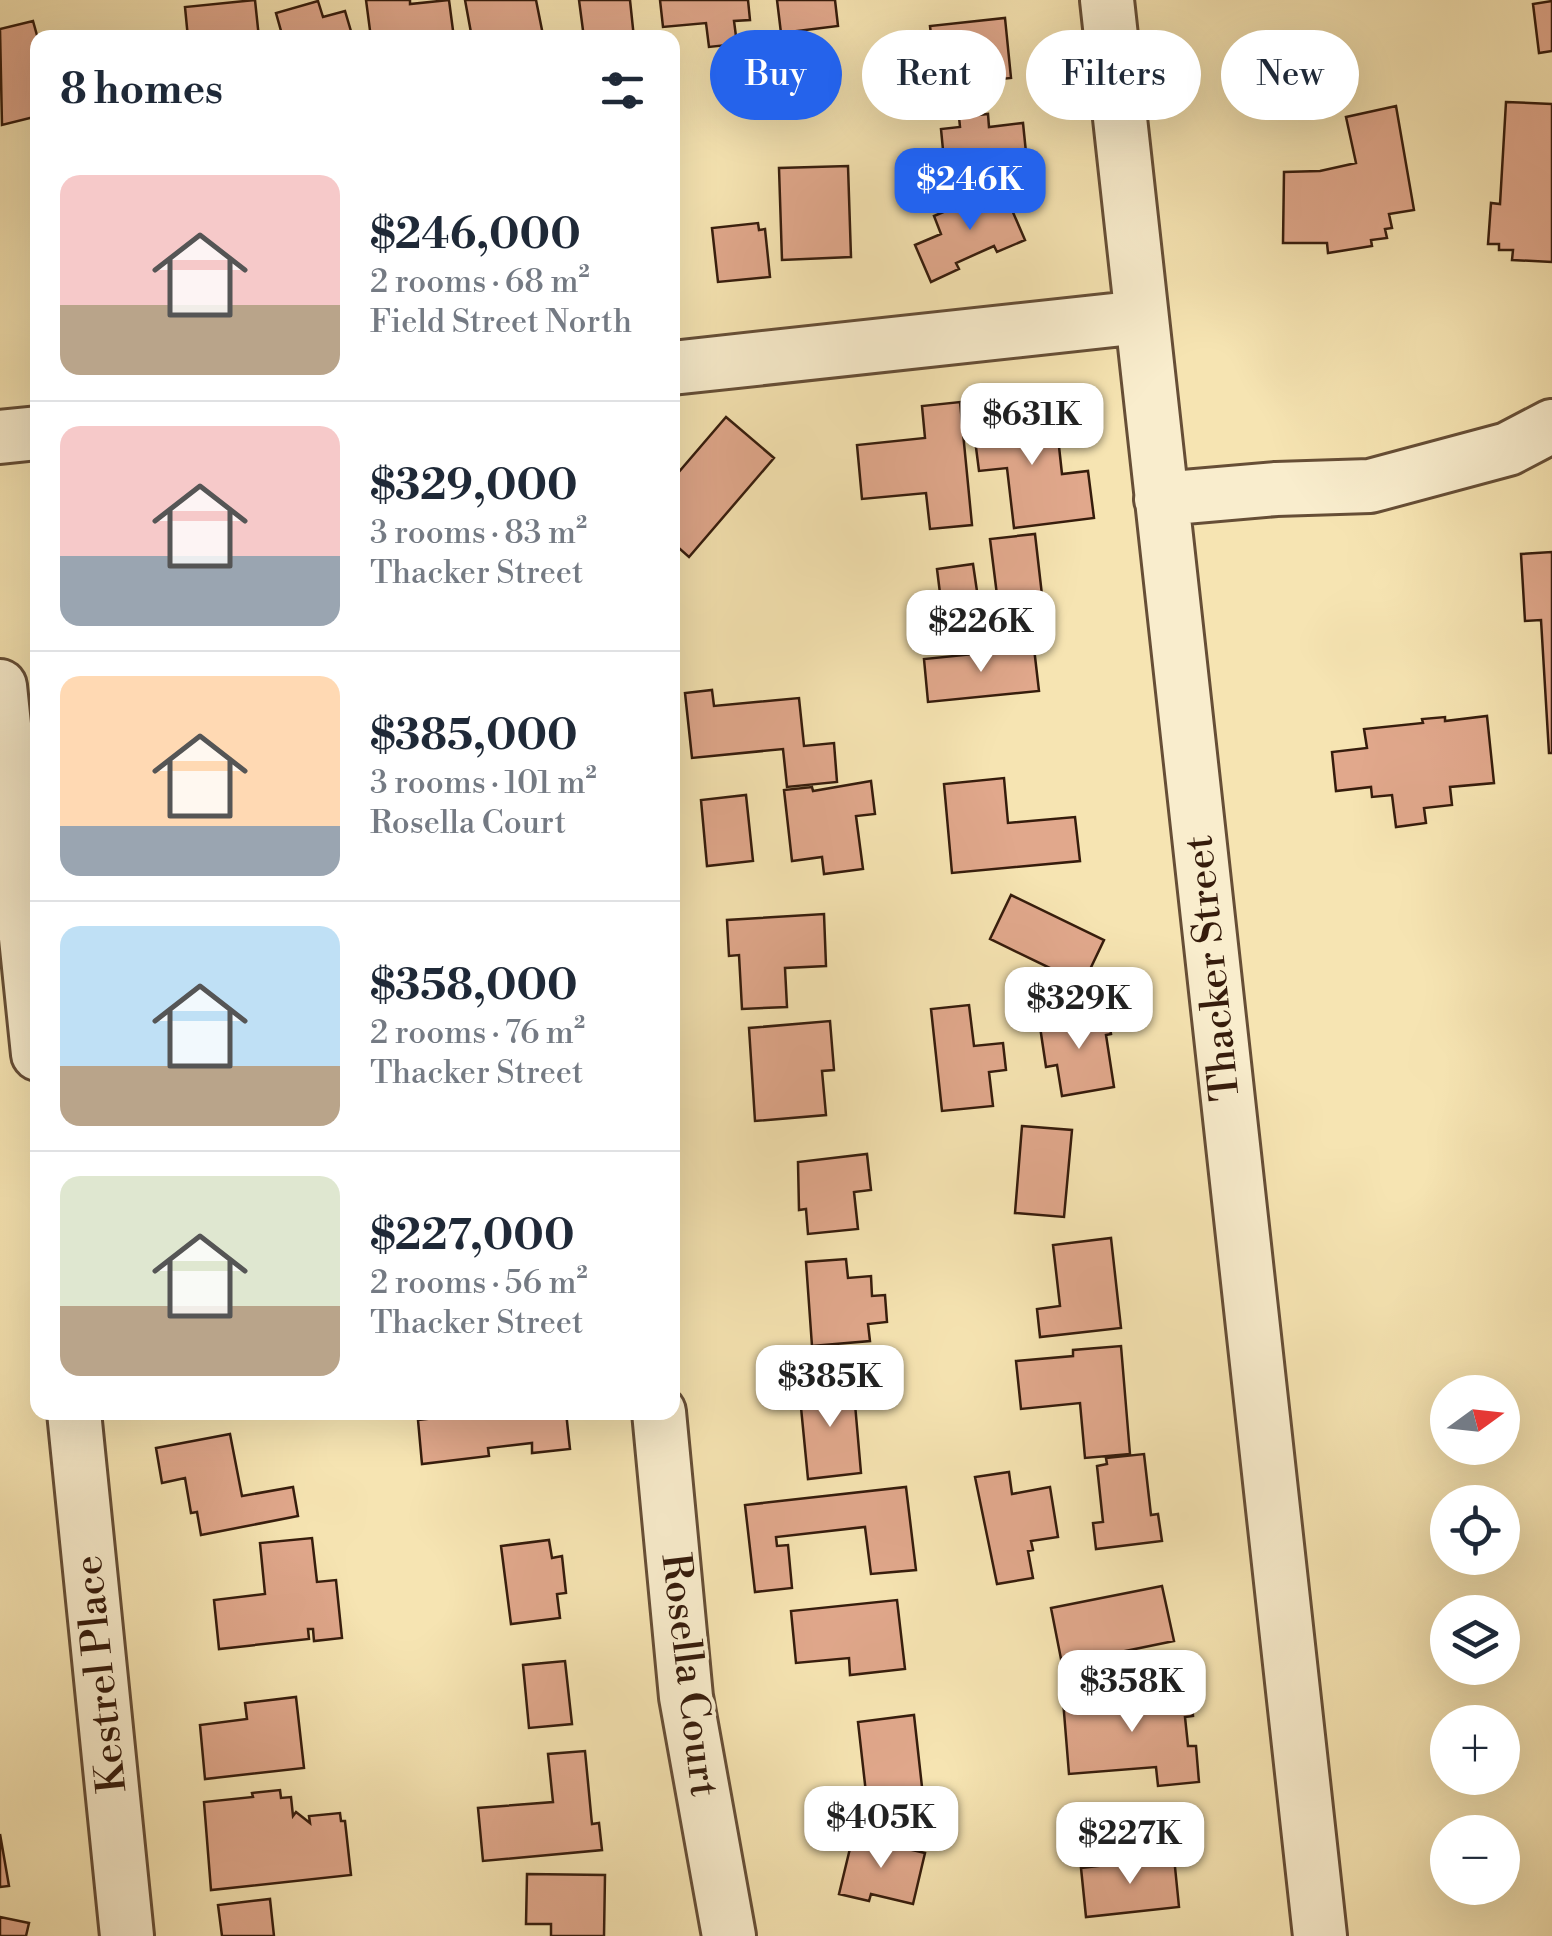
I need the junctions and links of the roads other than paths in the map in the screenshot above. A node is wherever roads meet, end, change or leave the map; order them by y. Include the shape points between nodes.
1 (1107, 0) edge
2 (1141, 317) junction
3 (680, 367) edge
4 (1552, 426) edge
5 (30, 435) edge
6 (0, 437) edge
7 (1161, 499) junction
8 (0, 686) edge
9 (30, 977) edge
10 (75, 1420) edge
11 (660, 1420) edge
12 (128, 1936) edge
13 (729, 1936) edge
14 (1320, 1936) edge

1 - 2 street, Thacker Street
2 - 3 street
2 - 7 street, Thacker Street
4 - 7 street via 1508,449 1370,486
5 - 6 street
7 - 14 street, Thacker Street
8 - 9 street
10 - 12 street, Kestrel Place
11 - 13 street, Rosella Court via 686,1697

